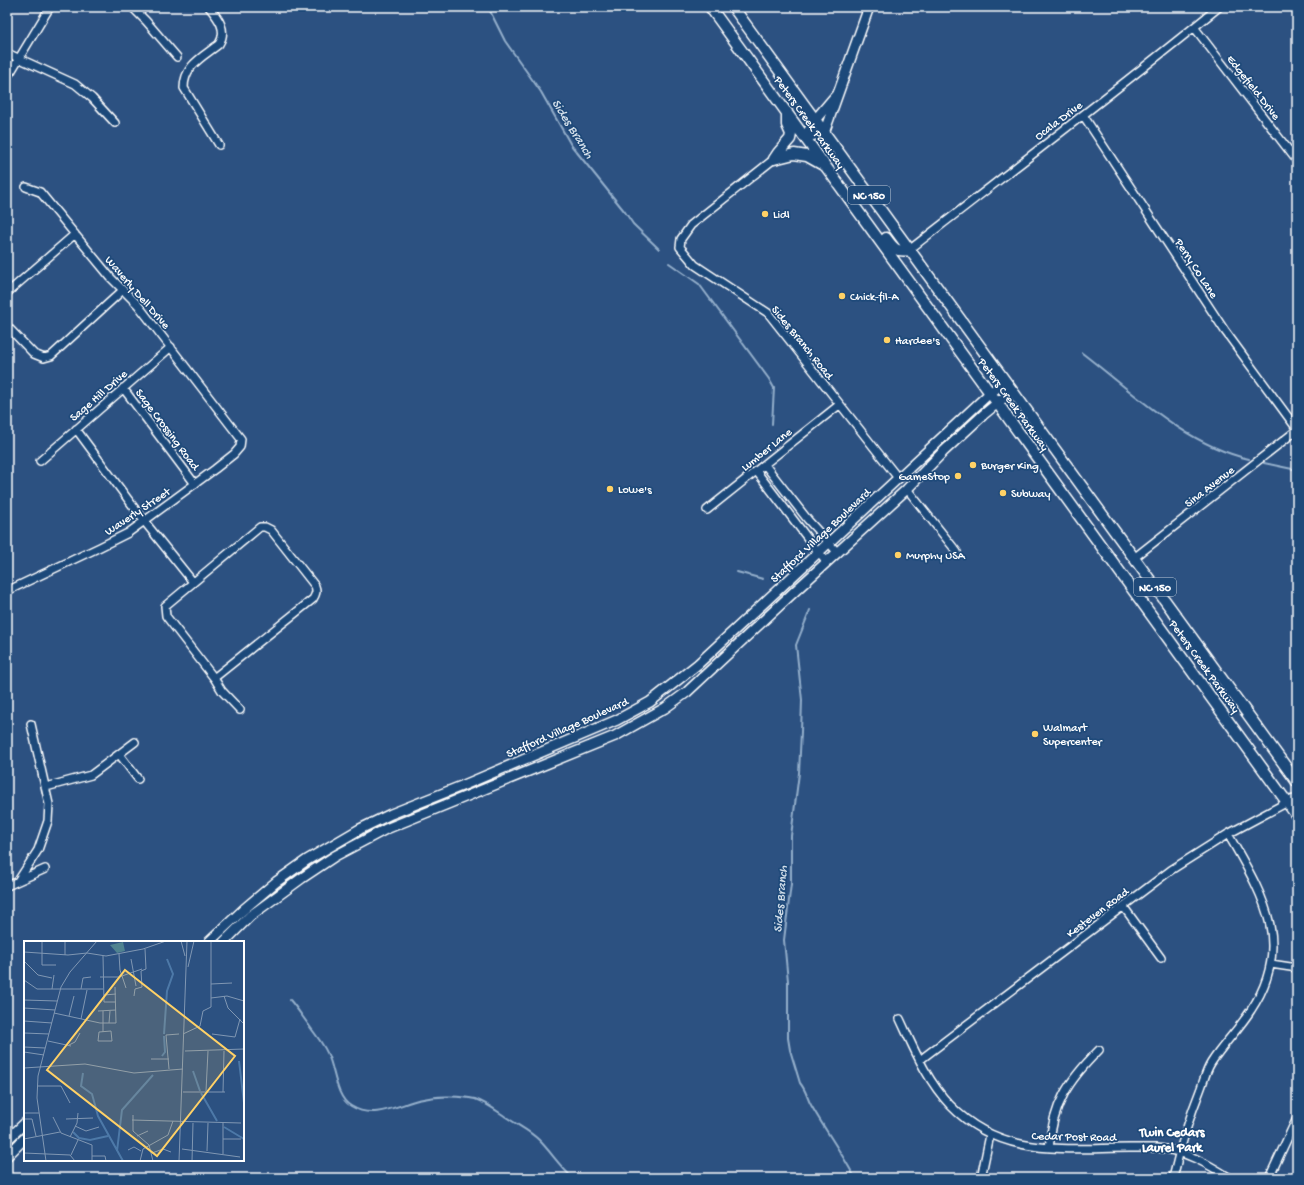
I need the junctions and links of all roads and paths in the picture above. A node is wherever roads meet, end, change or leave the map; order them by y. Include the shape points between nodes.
1 (50, 7) edge
2 (132, 7) edge
3 (209, 7) edge
4 (710, 7) edge
5 (733, 7) edge
6 (869, 7) edge
7 (1219, 7) edge
8 (1194, 27) junction
9 (7, 53) edge
10 (177, 57) dead end
11 (20, 58) junction
12 (7, 78) edge
13 (840, 90) junction
14 (787, 112) junction
15 (1083, 115) junction
16 (815, 120) junction
17 (115, 123) dead end
18 (824, 133) junction
19 (805, 137) junction
20 (219, 145) dead end
21 (774, 159) junction
22 (1297, 161) edge
23 (826, 166) junction
24 (26, 187) dead end
25 (846, 194) junction
26 (75, 234) junction
27 (909, 250) junction
28 (124, 290) junction
29 (7, 293) edge
30 (7, 326) edge
31 (171, 347) junction
32 (1005, 382) junction
33 (123, 388) junction
34 (1012, 392) junction
35 (990, 393) junction
36 (998, 403) junction
37 (839, 405) junction
38 (76, 429) junction
39 (1297, 430) edge
40 (241, 439) joint
41 (40, 461) dead end
42 (765, 465) junction
43 (756, 472) junction
44 (898, 478) junction
45 (195, 484) junction
46 (907, 489) junction
47 (796, 504) junction
48 (707, 510) dead end
49 (787, 511) junction
50 (144, 521) junction
51 (829, 542) junction
52 (818, 551) junction
53 (957, 552) dead end
54 (838, 553) junction
55 (1134, 558) junction
56 (827, 562) junction
57 (193, 582) junction
58 (7, 591) edge
59 (214, 678) junction
60 (240, 710) dead end
61 (31, 724) dead end
62 (135, 742) dead end
63 (119, 754) junction
64 (138, 779) dead end
65 (1297, 782) edge
66 (46, 787) junction
67 (1297, 797) edge
68 (1288, 803) junction
69 (1297, 816) edge
70 (1228, 834) junction
71 (45, 869) dead end
72 (18, 881) junction
73 (7, 886) edge
74 (1123, 906) junction
75 (210, 941) edge
76 (225, 941) edge
77 (1161, 958) dead end
78 (1271, 964) junction
79 (1297, 968) edge
80 (900, 1019) dead end
81 (1099, 1050) dead end
82 (920, 1060) junction
83 (1297, 1118) edge
84 (24, 1124) edge
85 (990, 1135) junction
86 (24, 1139) edge
87 (7, 1140) edge
88 (1049, 1148) junction
89 (1179, 1153) junction
90 (7, 1156) edge
91 (981, 1178) edge
92 (1173, 1178) edge
93 (1230, 1178) edge
94 (1269, 1178) edge

1 - 11 street
2 - 10 street
3 - 20 street via 223,25 222,39 188,69 184,88
4 - 14 main road, Peters Creek Parkway / NC 150
5 - 16 main road, Peters Creek Parkway / NC 150
6 - 13 main road
7 - 8 street, Ocala Drive
8 - 15 street, Ocala Drive
8 - 22 street, Edgefield Drive
9 - 11 street
11 - 12 street
11 - 17 street via 75,84
13 - 16 main road
13 - 18 main road
14 - 19 main road, Peters Creek Parkway / NC 150
14 - 21 main road via 790,139
15 - 27 street, Ocala Drive
15 - 39 street, Perry Co Lane via 1225,331
16 - 18 main road, Peters Creek Parkway / NC 150
16 - 19 main road
18 - 19 main road
18 - 27 main road, Peters Creek Parkway / NC 150
19 - 23 main road, Peters Creek Parkway / NC 150
21 - 23 main road via 794,154 807,156
21 - 37 street, Sides Branch Road via 691,225 681,239 680,247 695,265 768,313
23 - 25 main road, Peters Creek Parkway / NC 150
24 - 26 street, Waverly Dell Drive via 40,192
25 - 27 main road via 865,209 894,248 900,251
25 - 35 main road, Peters Creek Parkway / NC 150
26 - 28 street, Waverly Dell Drive
26 - 29 street
27 - 32 main road, Peters Creek Parkway / NC 150
28 - 30 street via 51,356 44,358 34,354
28 - 31 street, Waverly Dell Drive
31 - 33 street, Sage Hill Drive
31 - 40 street, Waverly Dell Drive
32 - 34 main road, Peters Creek Parkway / NC 150
32 - 35 main road, Stafford Village Boulevard
33 - 38 street, Sage Hill Drive
33 - 45 street, Sage Crossing Road
34 - 36 main road, Stafford Village Boulevard
34 - 55 main road, Peters Creek Parkway / NC 150
35 - 36 main road, Peters Creek Parkway / NC 150
35 - 44 main road, Stafford Village Boulevard
36 - 46 main road, Stafford Village Boulevard via 943,452
36 - 68 main road, Peters Creek Parkway / NC 150
37 - 42 street, Lumber Lane
37 - 44 street, Sides Branch Road
38 - 41 street, Sage Hill Drive
38 - 50 street
39 - 55 street, Sina Avenue
40 - 45 street, Waverly Street via 240,447 234,454
42 - 43 street, Lumber Lane
42 - 47 street
43 - 48 street, Lumber Lane
43 - 49 street
44 - 51 main road, Stafford Village Boulevard
45 - 50 street, Waverly Street
46 - 53 street
46 - 54 main road, Stafford Village Boulevard
47 - 49 street
47 - 51 street
49 - 52 street
50 - 57 street
50 - 58 street, Waverly Street via 128,533
51 - 52 main road, Stafford Village Boulevard
51 - 54 street
52 - 56 street
52 - 75 main road, Stafford Village Boulevard via 698,664 650,702 617,720 360,829 307,860 276,882
54 - 56 main road, Stafford Village Boulevard
55 - 65 main road, Peters Creek Parkway / NC 150
56 - 76 main road, Stafford Village Boulevard via 687,692 665,708 615,736 393,826 360,842 335,856 250,916
57 - 59 street via 165,606 166,616
57 - 59 street via 255,530 265,527 271,530 317,590 313,599
59 - 60 street
61 - 66 street
62 - 63 street
63 - 64 street
63 - 66 street via 91,775
66 - 72 street via 49,804 47,826 38,850
67 - 68 street, Kesteven Road
68 - 69 main road, Peters Creek Parkway / NC 150
68 - 70 street, Kesteven Road
70 - 74 street, Kesteven Road via 1171,870
70 - 78 street via 1252,877 1268,914
71 - 72 street
72 - 73 street
74 - 77 street
74 - 82 street, Kesteven Road
78 - 79 street
78 - 89 street via 1252,1009 1210,1065
80 - 82 street, Cedar Post Road
81 - 88 street via 1069,1084 1057,1106
82 - 85 street, Cedar Post Road via 931,1082 950,1105 966,1120
83 - 94 street
84 - 87 main road
85 - 88 street, Cedar Post Road via 1006,1142
85 - 91 street
86 - 90 main road
88 - 89 street, Cedar Post Road via 1158,1148
89 - 92 street
89 - 93 street, Cedar Post Road via 1207,1163

